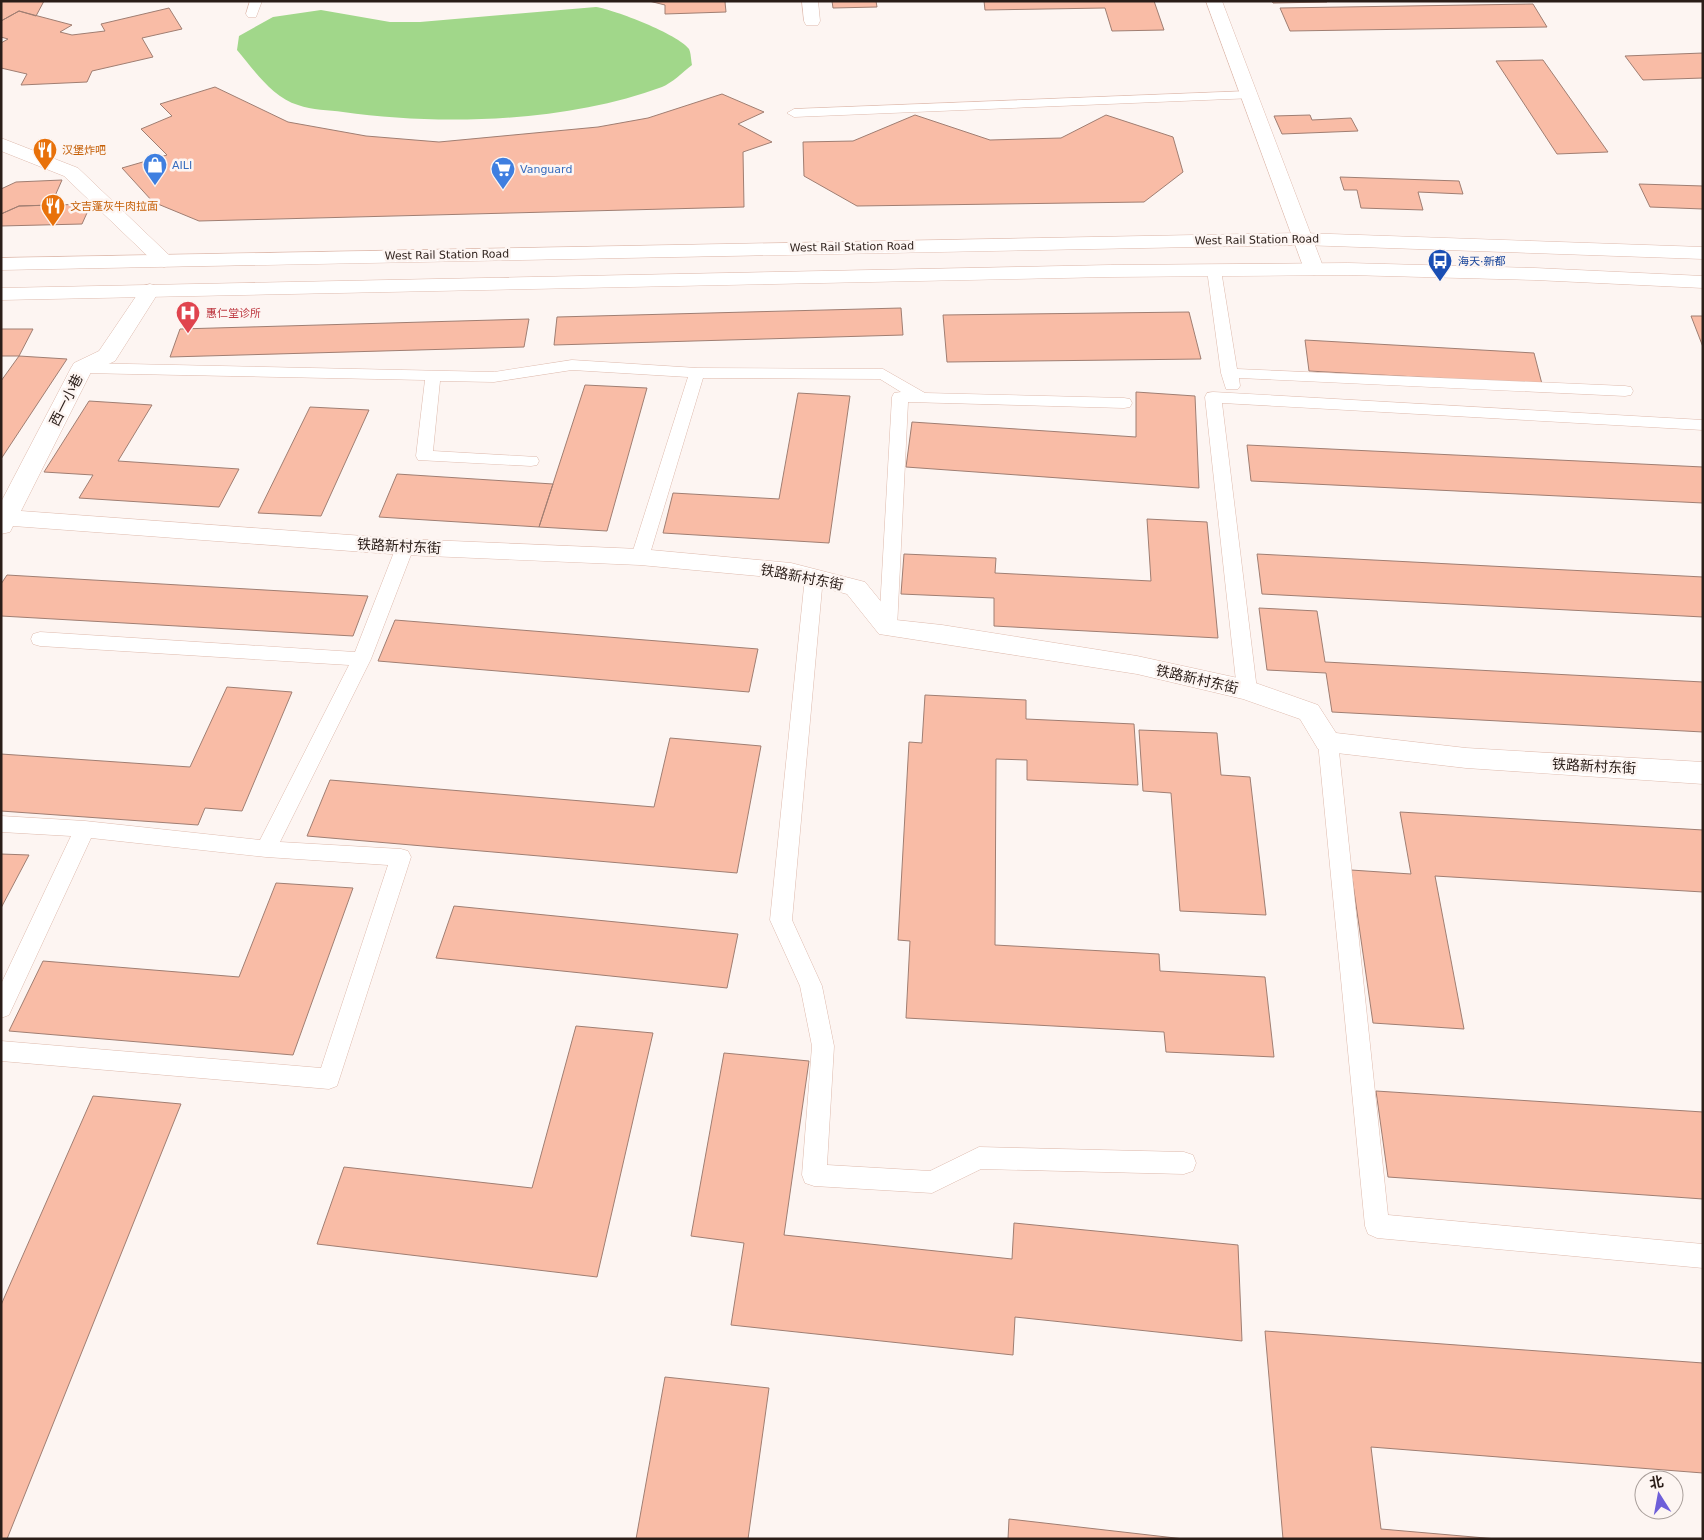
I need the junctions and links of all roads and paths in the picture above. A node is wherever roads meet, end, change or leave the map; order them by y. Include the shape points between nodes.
1 (256, 1) edge
2 (810, 1) edge
3 (1214, 1) edge
4 (252, 14) dead end
5 (812, 21) dead end
6 (1249, 95) junction
7 (794, 113) dead end
8 (1, 144) edge
9 (1302, 239) junction
10 (1703, 253) edge
11 (164, 261) junction
12 (1, 264) edge
13 (1214, 270) junction
14 (1314, 270) junction
15 (1703, 282) edge
16 (150, 290) junction
17 (1, 294) edge
18 (82, 368) junction
19 (697, 373) junction
20 (1229, 374) junction
21 (433, 376) junction
22 (1625, 392) dead end
23 (922, 398) junction
24 (1234, 398) junction
25 (1124, 403) dead end
26 (1703, 425) edge
27 (531, 461) dead end
28 (4, 522) edge
29 (405, 547) junction
30 (640, 557) junction
31 (814, 577) junction
32 (888, 628) junction
33 (40, 639) dead end
34 (362, 660) junction
35 (1247, 690) junction
36 (1328, 742) junction
37 (1703, 773) edge
38 (1, 824) edge
39 (85, 829) junction
40 (266, 849) junction
41 (1, 1008) edge
42 (1, 1051) edge
43 (1184, 1163) dead end
44 (1703, 1256) edge

1 - 4 lane
2 - 5 main road
3 - 6 main road
6 - 7 lane
6 - 9 main road
8 - 11 main road via 71,172
9 - 10 main road, West Rail Station Road
9 - 11 main road, West Rail Station Road
9 - 14 main road
11 - 12 main road, West Rail Station Road
13 - 14 main road
13 - 16 main road
13 - 20 lane
14 - 15 main road via 1535,274
16 - 17 main road
16 - 18 main road, 西一小巷 via 107,356
18 - 21 lane
18 - 28 main road, 西一小巷
19 - 21 lane via 572,365 494,377
19 - 23 lane via 883,374
19 - 30 lane
20 - 22 lane
20 - 24 lane
21 - 27 lane via 424,456
23 - 25 lane
23 - 32 lane via 900,397
24 - 26 lane
24 - 35 lane via 1213,397
28 - 29 main road, 铁路新村东街
29 - 30 main road, 铁路新村东街
29 - 34 lane
30 - 31 main road, 铁路新村东街 via 791,571
31 - 32 main road, 铁路新村东街 via 856,588
31 - 43 lane via 781,920 811,986 823,1046 814,1175 932,1182 978,1158
32 - 35 main road, 铁路新村东街 via 1137,665
33 - 34 lane
34 - 40 lane
35 - 36 main road, 铁路新村东街 via 1309,712
36 - 37 main road, 铁路新村东街 via 1466,758
36 - 44 lane via 1378,1226
38 - 39 lane
39 - 40 lane
39 - 41 lane
40 - 42 lane via 401,857 330,1080

